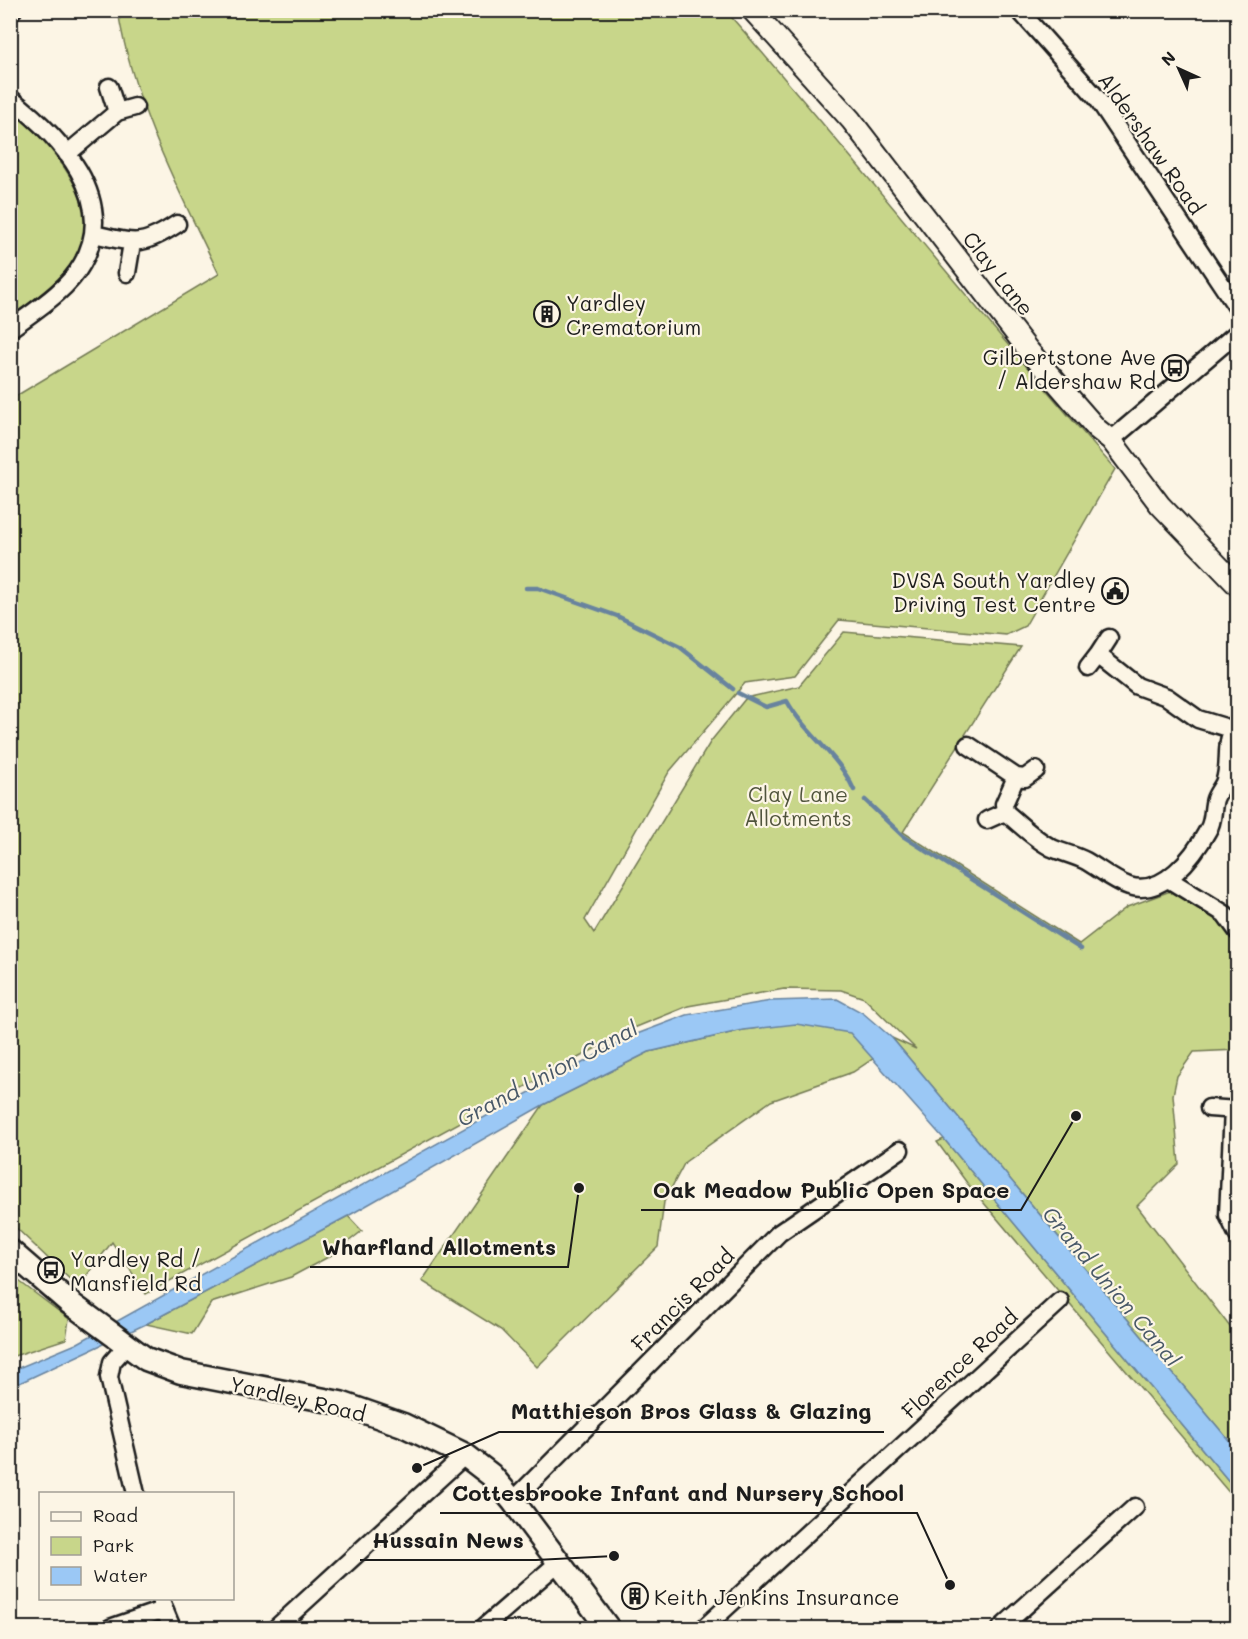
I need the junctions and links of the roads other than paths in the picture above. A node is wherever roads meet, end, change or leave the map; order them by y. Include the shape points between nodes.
1 (752, 10) edge
2 (1019, 10) edge
3 (110, 87) dead end
4 (10, 98) edge
5 (135, 107) dead end
6 (117, 112) junction
7 (67, 154) junction
8 (177, 224) dead end
9 (94, 234) junction
10 (132, 243) junction
11 (127, 273) dead end
12 (1238, 309) edge
13 (10, 329) edge
14 (1238, 332) edge
15 (1111, 440) junction
16 (1238, 586) edge
17 (1109, 638) dead end
18 (1234, 726) edge
19 (968, 745) dead end
20 (1036, 770) dead end
21 (1016, 777) junction
22 (1005, 812) junction
23 (987, 820) dead end
24 (1168, 879) junction
25 (1238, 932) edge
26 (1209, 1108) dead end
27 (1235, 1110) edge
28 (900, 1150) dead end
29 (1238, 1236) edge
30 (10, 1251) edge
31 (1060, 1301) dead end
32 (125, 1343) junction
33 (465, 1455) junction
34 (136, 1492) edge
35 (513, 1501) junction
36 (1135, 1508) dead end
37 (559, 1562) junction
38 (161, 1604) edge
39 (110, 1629) edge
40 (172, 1629) edge
41 (276, 1629) edge
42 (483, 1629) edge
43 (608, 1629) edge
44 (704, 1629) edge
45 (1001, 1629) edge

1 - 15 street, Clay Lane via 850,120 1029,351
2 - 12 street, Aldershaw Road via 1097,98
3 - 6 street
4 - 7 street via 46,129
5 - 6 street
6 - 7 street
7 - 9 street via 93,200
8 - 10 street via 155,238
9 - 10 street
9 - 13 street via 82,265 60,289
10 - 11 street
14 - 15 street
15 - 16 street, Clay Lane via 1160,505
17 - 18 street via 1093,662 1167,697 1197,719
18 - 24 street via 1224,783 1215,799 1210,828
19 - 21 street
20 - 21 street via 1025,778
21 - 22 street via 1004,804
22 - 23 street
22 - 24 street via 1042,843 1078,857 1128,886 1141,889
24 - 25 street via 1225,914
26 - 27 street
27 - 29 street via 1228,1215
28 - 35 street, Francis Road via 779,1233
30 - 32 main road, Yardley Road
31 - 44 street, Florence Road
32 - 33 main road, Yardley Road via 146,1359 181,1372 340,1403 403,1425
32 - 34 street via 112,1362 109,1377
33 - 35 main road, Yardley Road via 491,1475
33 - 41 street
35 - 37 main road, Yardley Road
36 - 45 street
37 - 42 street
37 - 43 main road, Yardley Road
38 - 39 street
38 - 40 street

